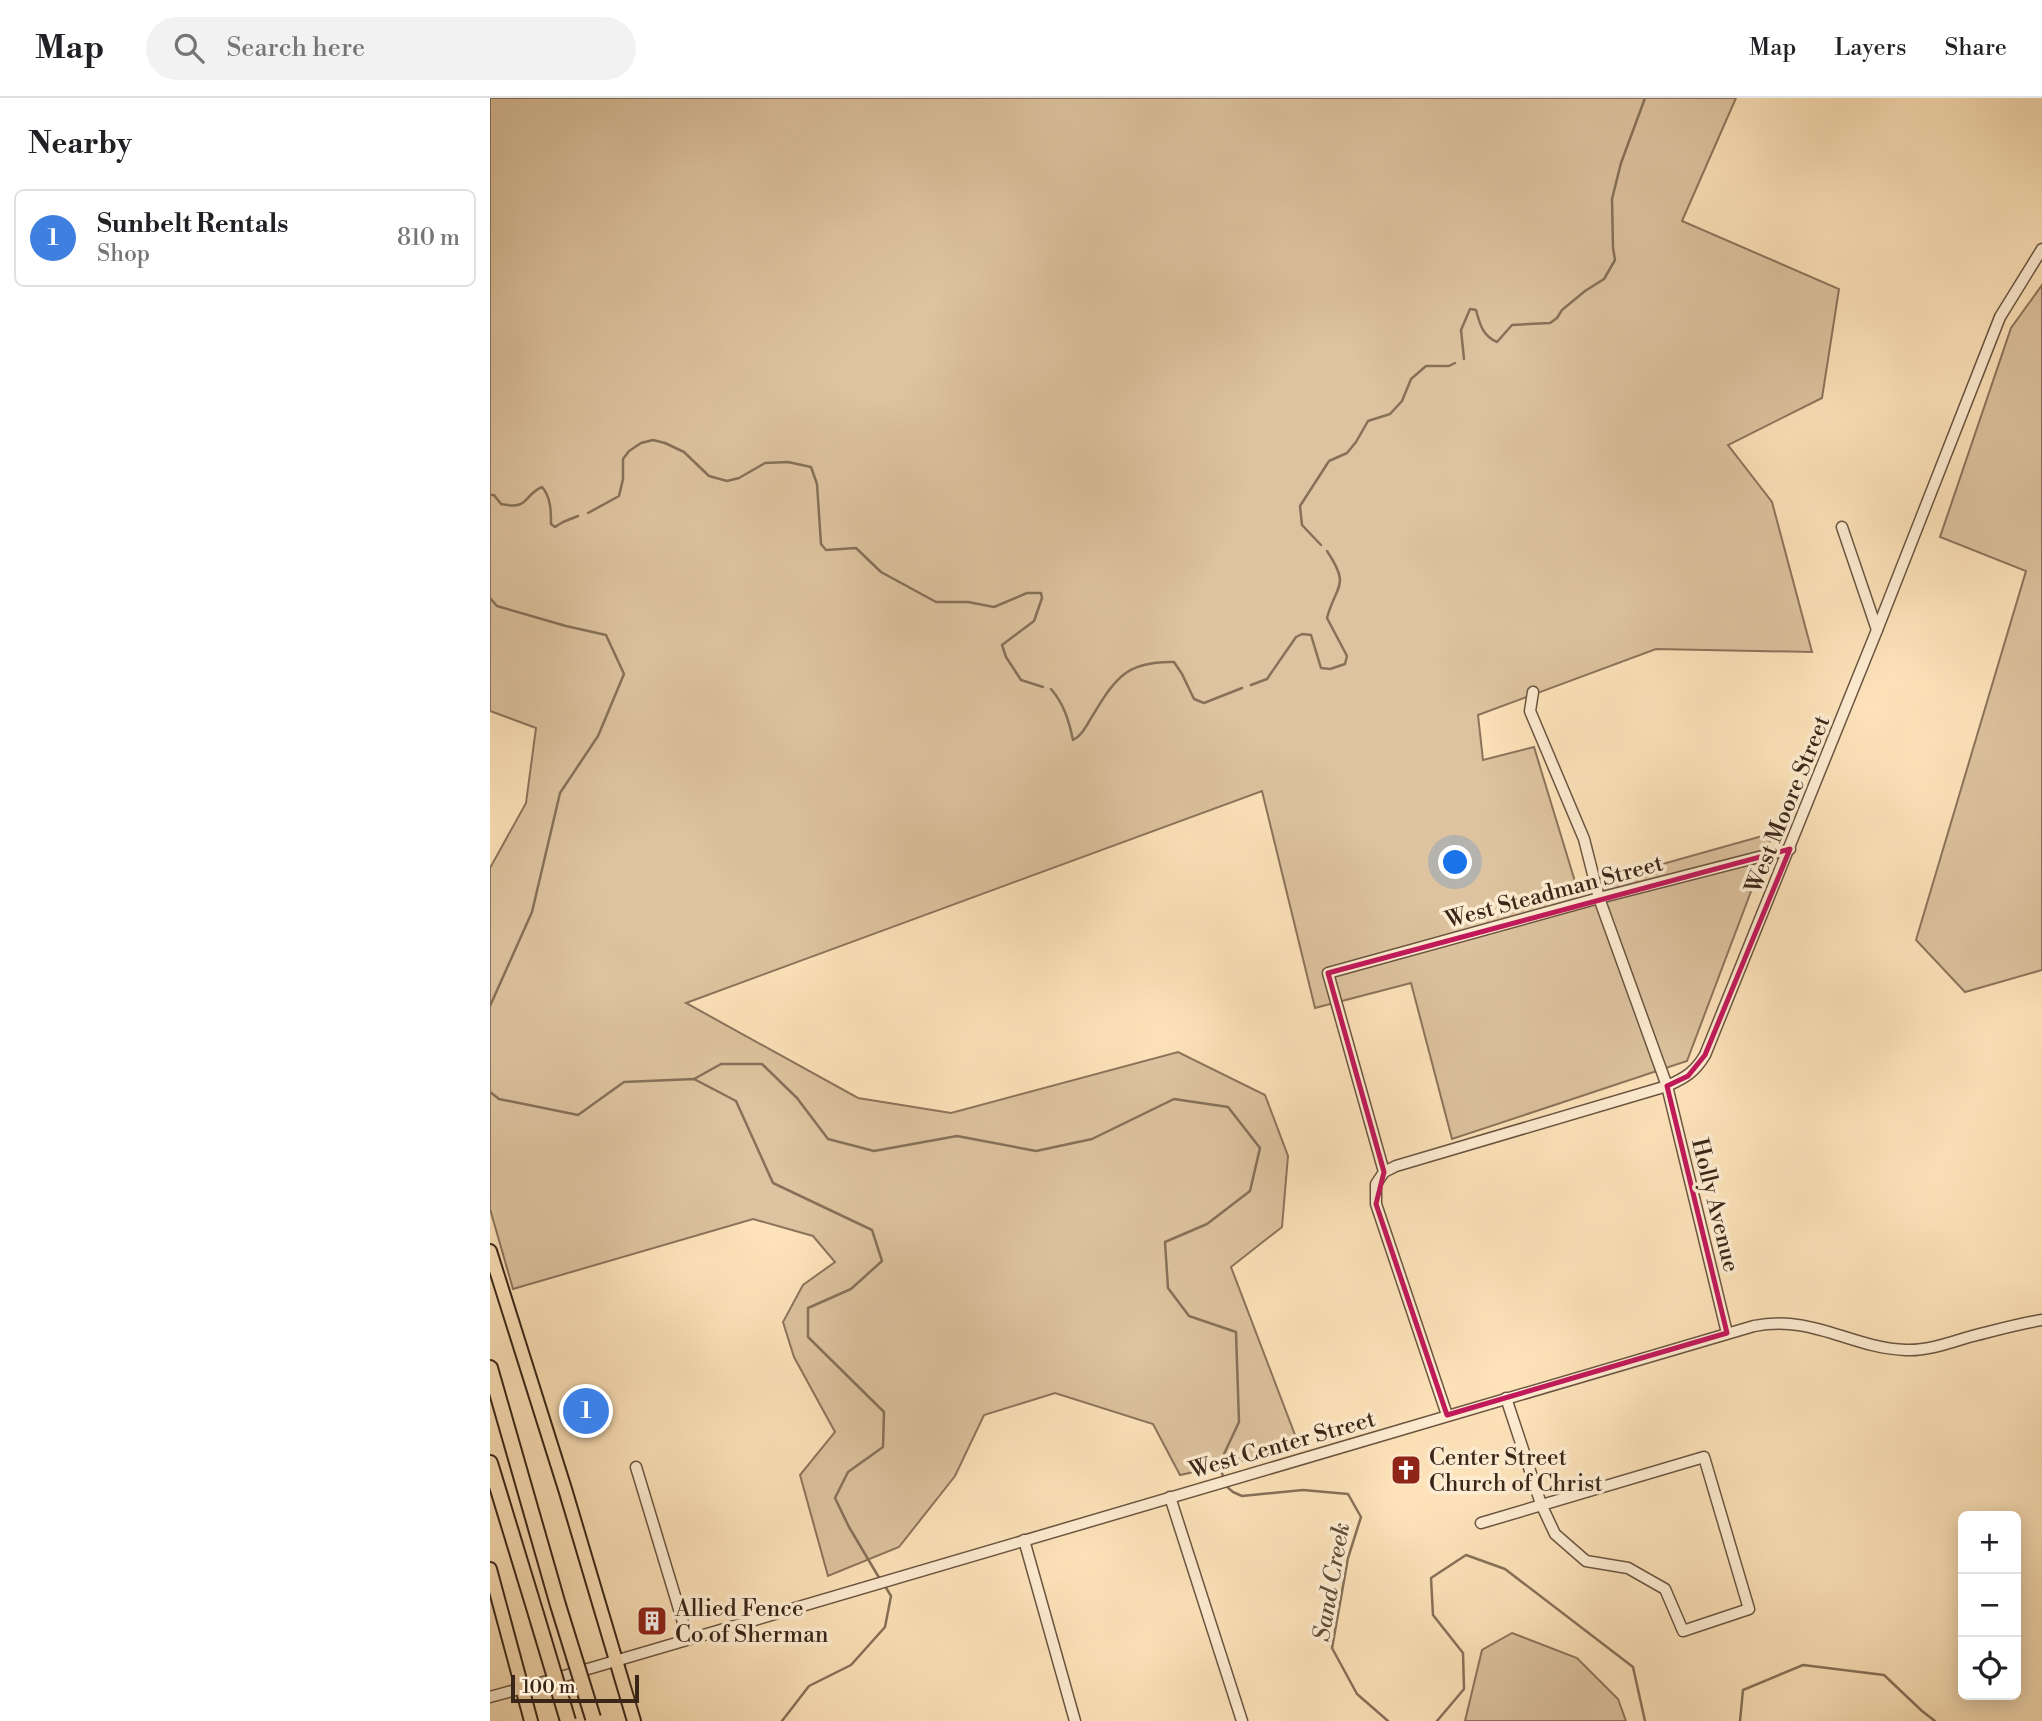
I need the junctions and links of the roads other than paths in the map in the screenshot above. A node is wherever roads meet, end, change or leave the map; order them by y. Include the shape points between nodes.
1 (2042, 250) edge
2 (1842, 527) dead end
3 (1877, 631) junction
4 (1533, 692) dead end
5 (1790, 849) junction
6 (1599, 898) junction
7 (1667, 1086) junction
8 (1384, 1172) junction
9 (490, 1251) edge
10 (2042, 1320) edge
11 (1727, 1333) junction
12 (490, 1368) edge
13 (1506, 1398) junction
14 (1447, 1415) junction
15 (490, 1463) edge
16 (636, 1467) dead end
17 (1170, 1497) junction
18 (1541, 1504) junction
19 (1481, 1523) dead end
20 (1024, 1540) junction
21 (490, 1569) edge
22 (688, 1639) junction
23 (616, 1660) junction
24 (537, 1684) dead end
25 (523, 1688) junction
26 (490, 1697) edge
27 (593, 1719) edge
28 (531, 1721) edge
29 (568, 1721) edge
30 (634, 1721) edge
31 (1075, 1721) edge
32 (1242, 1721) edge

1 - 3 street, West Moore Street via 2000,317
2 - 3 street
3 - 5 street, West Moore Street
4 - 6 street, Holly Avenue via 1530,711 1584,839
5 - 6 street, West Steadman Street
5 - 7 street, West Moore Street via 1705,1055 1698,1068
6 - 7 street, Holly Avenue
6 - 8 street, West Steadman Street via 1328,973
7 - 8 street, West Moore Street
7 - 11 street, Holly Avenue
8 - 14 street via 1376,1184 1376,1204
9 - 23 main road
10 - 11 street, West Center Street via 1911,1351 1882,1349 1801,1324 1774,1322
11 - 13 street, West Center Street
12 - 27 highway, bridge
13 - 14 street, West Center Street
13 - 18 street
14 - 17 street, West Center Street
15 - 29 highway, bridge
16 - 22 street
17 - 20 street, West Center Street
17 - 32 street
18 - 18 street via 1555,1534 1586,1560 1628,1568 1665,1590 1682,1630 1749,1609 1704,1457
18 - 19 street
20 - 22 street, West Center Street
20 - 31 street
21 - 25 main road
22 - 23 street, West Center Street
23 - 24 street, West Center Street
23 - 30 main road
25 - 26 street
25 - 28 main road

